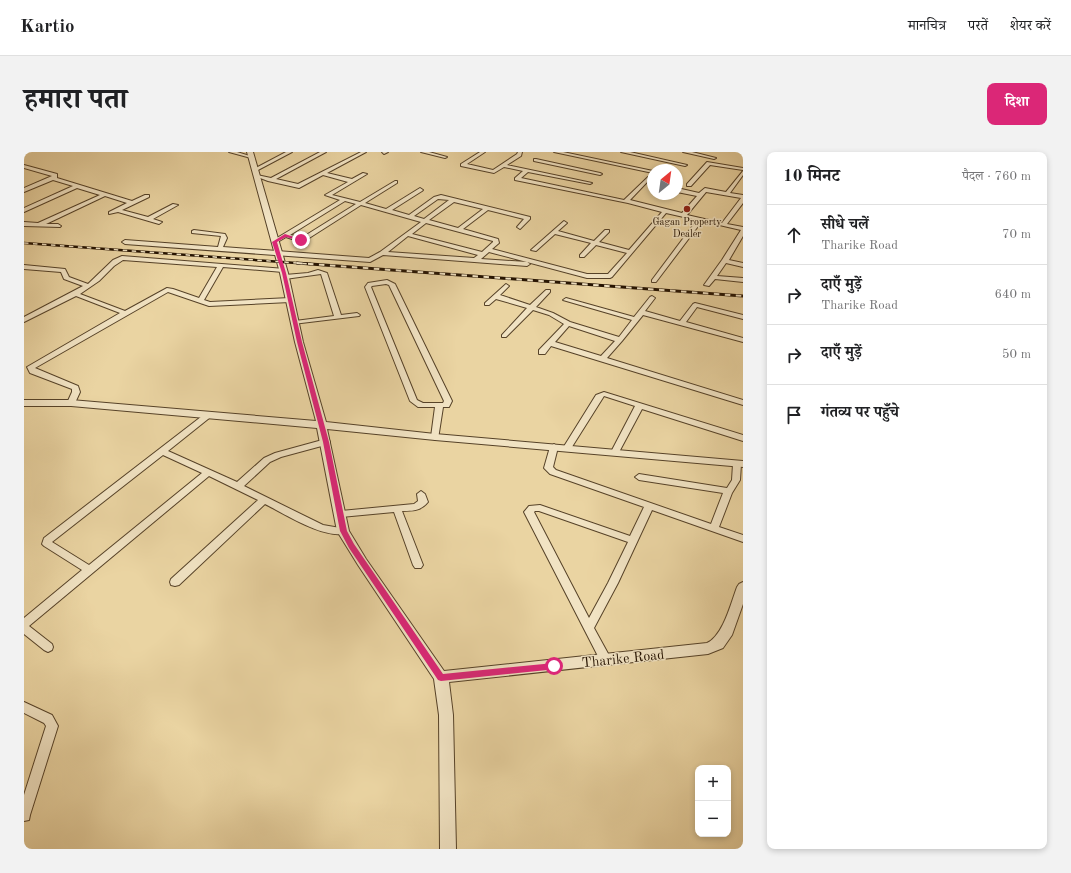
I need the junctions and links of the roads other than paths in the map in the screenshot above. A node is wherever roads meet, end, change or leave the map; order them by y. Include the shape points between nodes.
1 (231, 152) edge
2 (290, 152) edge
3 (324, 152) edge
4 (364, 152) edge
5 (423, 152) edge
6 (484, 152) edge
7 (520, 152) edge
8 (556, 152) edge
9 (685, 152) edge
10 (719, 152) edge
11 (248, 153) edge
12 (619, 156) edge
13 (445, 157) dead end
14 (714, 158) junction
15 (536, 160) dead end
16 (710, 163) junction
17 (685, 165) dead end
18 (24, 166) edge
19 (504, 166) junction
20 (30, 168) junction
21 (647, 169) edge
22 (24, 170) edge
23 (528, 170) junction
24 (743, 171) edge
25 (257, 173) junction
26 (324, 174) junction
27 (365, 174) dead end
28 (600, 174) junction
29 (54, 178) junction
30 (647, 179) edge
31 (270, 180) junction
32 (352, 181) junction
33 (394, 182) dead end
34 (590, 183) junction
35 (689, 185) dead end
36 (77, 186) junction
37 (24, 190) edge
38 (420, 190) dead end
39 (683, 191) edge
40 (579, 192) junction
41 (727, 194) junction
42 (104, 195) junction
43 (700, 195) junction
44 (147, 196) dead end
45 (743, 198) edge
46 (343, 200) junction
47 (453, 200) junction
48 (627, 202) junction
49 (132, 203) junction
50 (361, 204) junction
51 (175, 205) dead end
52 (487, 208) junction
53 (24, 210) edge
54 (118, 210) junction
55 (387, 211) junction
56 (665, 211) junction
57 (111, 213) dead end
58 (684, 215) junction
59 (410, 217) junction
60 (148, 219) junction
61 (701, 219) junction
62 (425, 221) junction
63 (160, 222) dead end
64 (564, 223) dead end
65 (24, 224) edge
66 (724, 224) junction
67 (38, 225) junction
68 (58, 226) dead end
69 (520, 227) dead end
70 (459, 230) junction
71 (743, 230) edge
72 (607, 231) dead end
73 (194, 232) dead end
74 (554, 232) junction
75 (407, 234) junction
76 (285, 235) junction
77 (125, 242) dead end
78 (274, 242) junction
79 (596, 243) junction
80 (220, 249) junction
81 (488, 250) junction
82 (534, 250) dead end
83 (382, 252) junction
84 (631, 252) junction
85 (277, 253) junction
86 (482, 254) junction
87 (582, 256) dead end
88 (476, 260) junction
89 (725, 261) junction
90 (552, 265) junction
91 (743, 265) edge
92 (222, 266) junction
93 (24, 267) edge
94 (284, 274) junction
95 (713, 277) junction
96 (743, 280) edge
97 (654, 281) dead end
98 (707, 285) dead end
99 (88, 286) junction
100 (506, 286) dead end
101 (548, 291) dead end
102 (75, 294) junction
103 (495, 296) junction
104 (652, 298) dead end
105 (290, 300) junction
106 (566, 300) dead end
107 (200, 301) junction
108 (487, 304) dead end
109 (532, 307) junction
110 (641, 312) junction
111 (125, 313) junction
112 (357, 315) dead end
113 (338, 317) junction
114 (743, 317) edge
115 (635, 319) junction
116 (24, 320) edge
117 (295, 323) junction
118 (568, 323) junction
119 (682, 324) junction
120 (504, 336) dead end
121 (620, 340) junction
122 (743, 340) edge
123 (550, 343) junction
124 (542, 352) dead end
125 (602, 359) junction
126 (72, 403) junction
127 (743, 403) edge
128 (27, 405) edge
129 (640, 405) junction
130 (439, 406) junction
131 (209, 415) junction
132 (322, 425) junction
133 (435, 437) junction
134 (743, 438) edge
135 (326, 442) junction
136 (554, 447) junction
137 (567, 448) junction
138 (164, 452) junction
139 (615, 452) junction
140 (740, 464) edge
141 (208, 472) junction
142 (639, 477) dead end
143 (237, 487) junction
144 (729, 491) junction
145 (421, 494) dead end
146 (264, 500) junction
147 (649, 506) junction
148 (397, 509) junction
149 (341, 514) junction
150 (714, 529) junction
151 (343, 531) junction
152 (743, 539) edge
153 (633, 540) junction
154 (418, 565) dead end
155 (89, 570) junction
156 (175, 582) dead end
157 (743, 587) edge
158 (24, 624) edge
159 (24, 628) edge
160 (589, 628) junction
161 (48, 647) dead end
162 (605, 659) junction
163 (441, 677) junction
164 (24, 707) edge
165 (24, 815) edge
166 (448, 849) edge

1 - 11 street
2 - 25 street
3 - 31 street
4 - 26 street
5 - 13 street
6 - 19 street via 463,165 494,172
7 - 19 street
8 - 12 street
9 - 14 street
10 - 14 street
11 - 25 street
12 - 17 street
12 - 21 street
12 - 28 street
14 - 16 street
15 - 28 street
16 - 24 street
16 - 35 street
18 - 20 street
19 - 23 street
20 - 22 street
20 - 29 street via 55,175
23 - 34 street
23 - 40 street via 517,179
24 - 41 street
25 - 31 street
25 - 78 street
26 - 31 street via 299,186
26 - 32 street
27 - 32 street
28 - 34 street
29 - 36 street
29 - 37 street
30 - 48 street
32 - 46 street via 328,196
33 - 50 street
34 - 40 street
36 - 42 street
36 - 53 street
38 - 55 street
39 - 43 street
40 - 48 street
41 - 43 street via 707,190
41 - 45 street
42 - 49 street
42 - 67 street
43 - 58 street
44 - 49 street
45 - 66 street
46 - 50 street
46 - 76 street
47 - 52 street
47 - 59 street via 438,197
47 - 62 street
48 - 56 street
49 - 54 street
50 - 55 street
50 - 76 street via 302,240
51 - 60 street
52 - 69 street via 528,218
52 - 70 street
54 - 57 street
54 - 60 street
55 - 59 street
56 - 58 street
56 - 84 street
58 - 61 street
59 - 62 street
60 - 63 street
61 - 66 street
61 - 97 street
62 - 70 street
62 - 75 street
64 - 74 street
65 - 67 street
66 - 71 street
67 - 68 street
70 - 81 street via 496,240
71 - 89 street
72 - 79 street
73 - 80 street via 223,235
74 - 79 street
74 - 82 street
75 - 83 street
75 - 86 street
76 - 78 street
77 - 80 street
78 - 85 street
79 - 84 street
79 - 87 street
80 - 85 street
81 - 86 street
81 - 90 street
83 - 85 street via 373,259 366,260
83 - 88 street
84 - 90 street via 608,277 587,276
85 - 94 street
86 - 88 street
88 - 90 street
89 - 91 street
89 - 95 street
92 - 94 street
92 - 99 street via 122,258
92 - 107 street
93 - 99 street via 64,270 66,278
94 - 105 street
94 - 113 street via 324,273
95 - 96 street
95 - 98 street
99 - 102 street
100 - 103 street
101 - 109 street
102 - 111 street
102 - 116 street
103 - 108 street
103 - 109 street
104 - 110 street
105 - 107 street via 213,304
105 - 117 street
106 - 115 street
107 - 111 street via 167,290
109 - 118 street
109 - 120 street
110 - 115 street
110 - 119 street
111 - 126 street via 31,367 33,371 75,388
112 - 113 street
113 - 117 street
114 - 119 street via 695,305
115 - 121 street
117 - 132 street
118 - 121 street
118 - 123 street
119 - 122 street
121 - 125 street
123 - 124 street
123 - 125 street
125 - 127 street
126 - 128 street
126 - 131 street
129 - 134 street
129 - 137 street via 602,394
129 - 139 street
130 - 130 street via 446,405 448,401 392,284 389,282 369,285 368,288 414,401 421,405
130 - 133 street
131 - 132 street
131 - 138 street
132 - 133 street
132 - 135 street
133 - 136 street
135 - 143 street via 267,460
135 - 149 street
136 - 137 street
136 - 147 street via 548,465 551,471
137 - 139 street
138 - 141 street
138 - 155 street via 46,542
139 - 140 street
140 - 144 street via 736,480
141 - 143 street
141 - 155 street
142 - 144 street
143 - 146 street
144 - 150 street
145 - 148 street via 423,502 420,506
146 - 151 street via 320,527
146 - 156 street
147 - 150 street
147 - 153 street
148 - 149 street
148 - 154 street
149 - 151 street
150 - 152 street
151 - 163 street
153 - 160 street
153 - 160 street via 540,508 530,509 529,512
155 - 158 street
157 - 162 street, Tharike Road via 726,634 718,644 695,651
159 - 161 street
160 - 162 street
162 - 163 street, Tharike Road
163 - 166 street via 446,715
164 - 165 street via 48,719 52,726

